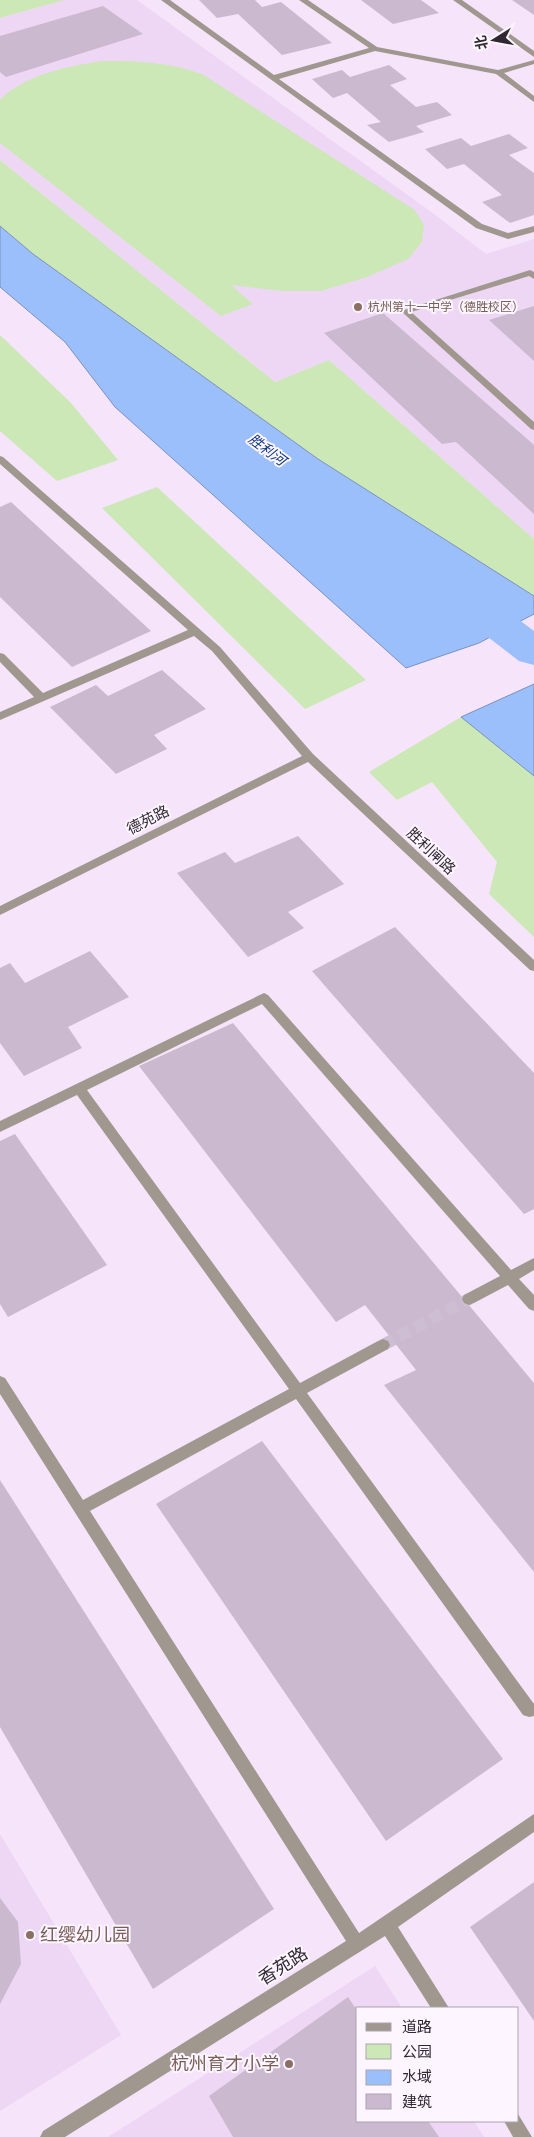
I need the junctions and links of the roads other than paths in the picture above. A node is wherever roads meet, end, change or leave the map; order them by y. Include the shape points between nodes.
1 (165, 0) edge
2 (303, 0) edge
3 (456, 0) edge
4 (375, 49) junction
5 (534, 54) edge
6 (534, 62) edge
7 (498, 72) junction
8 (273, 78) junction
9 (534, 100) edge
10 (534, 229) edge
11 (534, 276) edge
12 (534, 427) edge
13 (0, 459) edge
14 (196, 631) junction
15 (0, 656) edge
16 (41, 698) junction
17 (0, 716) edge
18 (308, 757) junction
19 (0, 911) edge
20 (534, 967) edge
21 (80, 1089) junction
22 (0, 1127) edge
23 (534, 1264) edge
24 (510, 1278) junction
25 (469, 1299) tunnel mouth
26 (534, 1305) edge
27 (383, 1346) tunnel mouth
28 (0, 1382) edge
29 (299, 1391) junction
30 (80, 1508) junction
31 (530, 1710) dead end
32 (534, 1822) edge
33 (387, 1925) junction
34 (357, 1944) junction
35 (440, 2007) edge
36 (514, 2122) edge
37 (49, 2137) edge
38 (523, 2137) edge

1 - 8 street
2 - 4 street
3 - 5 street
4 - 7 street
4 - 8 street
6 - 7 street
7 - 9 street
8 - 10 street via 479,226 508,236
11 - 12 street via 530,273 405,311
13 - 14 street, 胜利闸路
14 - 16 street
14 - 18 street, 胜利闸路 via 216,649
15 - 16 street
16 - 17 street
18 - 19 street, 德苑路
18 - 20 street, 胜利闸路
21 - 22 street
21 - 24 street via 264,998
21 - 29 street
23 - 24 street
24 - 25 street
24 - 26 street
27 - 29 street
28 - 30 street
29 - 30 street
29 - 31 street
30 - 34 street
32 - 33 street, 香苑路
33 - 34 street, 香苑路
33 - 35 street
34 - 37 street, 香苑路
36 - 38 street

